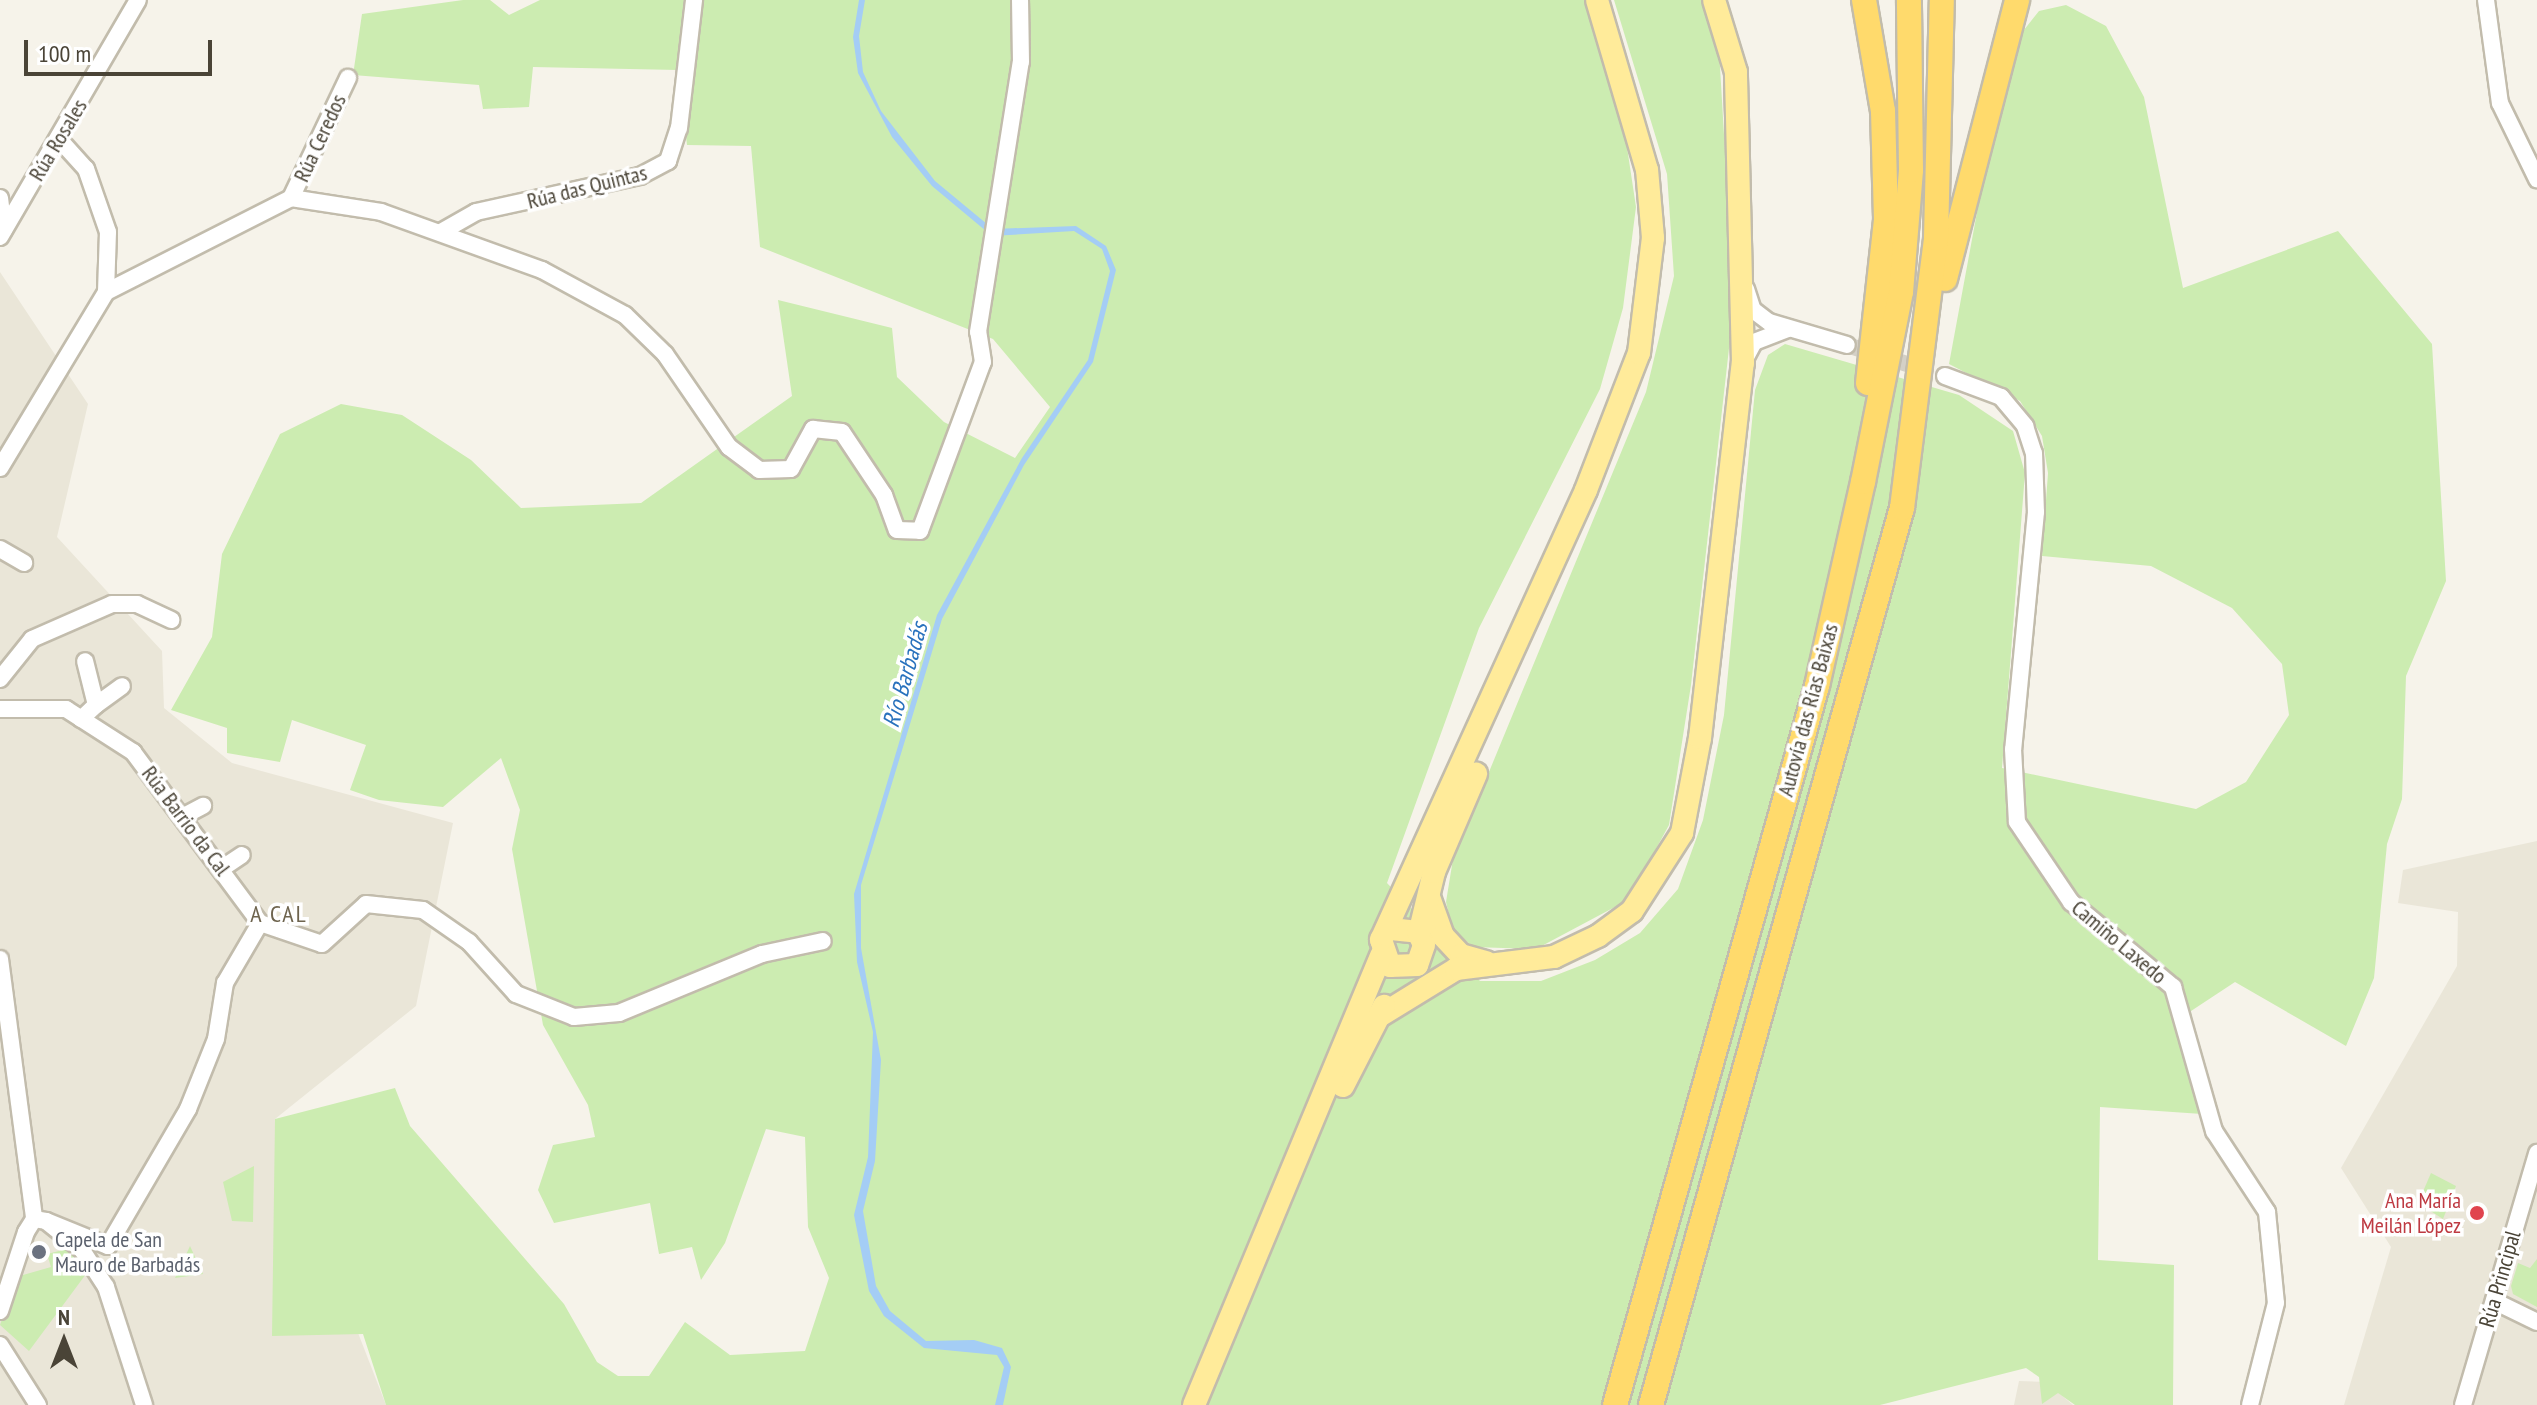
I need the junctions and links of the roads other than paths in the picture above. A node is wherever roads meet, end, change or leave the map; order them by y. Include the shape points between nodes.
1 (138, 0) edge
2 (694, 0) edge
3 (1020, 0) edge
4 (1597, 0) edge
5 (1714, 0) edge
6 (1864, 0) edge
7 (1909, 0) edge
8 (1942, 0) edge
9 (2017, 0) edge
10 (2486, 0) edge
11 (348, 78) dead end
12 (59, 139) junction
13 (2537, 179) edge
14 (0, 198) edge
15 (291, 198) junction
16 (441, 232) junction
17 (2, 234) edge
18 (1746, 287) junction
19 (106, 292) junction
20 (1744, 326) junction
21 (1768, 327) junction
22 (1847, 345) tunnel mouth
23 (1743, 363) junction
24 (1945, 376) tunnel mouth
25 (1917, 402) junction
26 (0, 468) edge
27 (1586, 490) junction
28 (0, 549) edge
29 (24, 563) dead end
30 (172, 620) dead end
31 (85, 661) dead end
32 (0, 679) edge
33 (122, 686) dead end
34 (96, 705) junction
35 (0, 709) edge
36 (81, 719) junction
37 (1794, 762) junction
38 (203, 806) dead end
39 (182, 817) junction
40 (242, 855) dead end
41 (221, 869) junction
42 (1429, 893) junction
43 (260, 923) junction
44 (1391, 929) junction
45 (1421, 938) junction
46 (823, 941) dead end
47 (1381, 955) junction
48 (0, 959) edge
49 (1458, 962) junction
50 (1407, 969) junction
51 (1378, 1017) junction
52 (2537, 1153) edge
53 (40, 1220) junction
54 (1257, 1259) junction
55 (2494, 1301) junction
56 (0, 1311) edge
57 (2537, 1322) edge
58 (0, 1345) edge
59 (38, 1405) edge
60 (144, 1405) edge
61 (1194, 1405) edge
62 (1615, 1405) edge
63 (1651, 1405) edge
64 (2250, 1405) edge
65 (2463, 1405) edge

1 - 12 street, Rúa Rosales
2 - 16 street, Rúa das Quintas via 679,128 668,161 640,176 476,212
3 - 16 street via 1021,62 978,332 983,362 920,531 897,530 861,453 824,425 813,429 791,469 759,470 729,447 665,354 605,302
4 - 27 main road via 1647,170 1653,238 1639,353
5 - 18 main road via 1736,72
6 - 37 highway via 1883,111 1886,220 1868,387
7 - 37 highway, Autovía das Rías Baixas via 1911,170 1901,292 1838,603
8 - 25 highway, Autovía das Rías Baixas via 1945,119
9 - 25 highway
10 - 13 street via 2500,103
11 - 15 street, Rúa Ceredos
12 - 17 street, Rúa Rosales
12 - 19 street via 86,169 108,232
14 - 17 street
15 - 16 street via 355,204
15 - 19 street
18 - 20 main road
18 - 21 street via 1753,310
19 - 26 street
20 - 21 street
20 - 23 main road
21 - 22 street
21 - 23 street
23 - 49 main road via 1700,738 1682,833 1632,911 1598,936 1554,957
24 - 64 street, Camiño Laxedo via 2001,397 2025,426 2034,453 2036,512 2013,749 2017,822 2071,902 2173,987 2214,1131 2267,1212 2276,1303
25 - 63 highway, Autovía das Rías Baixas via 1902,508 1865,659
27 - 42 main road via 1564,567
27 - 44 main road
28 - 29 street
30 - 32 street via 137,604 112,604 32,639
31 - 34 street
33 - 34 street
34 - 36 street
35 - 36 street, Rúa Barrio da Cal via 54,706
36 - 39 street, Rúa Barrio da Cal via 137,756
37 - 62 highway, Autovía das Rías Baixas
38 - 39 street
39 - 41 street, Rúa Barrio da Cal
40 - 41 street
41 - 43 street, Rúa Barrio da Cal
42 - 45 main road
42 - 49 main road via 1434,919
43 - 46 street via 322,944 366,904 423,910 469,942 516,994 574,1017 619,1013 762,954
43 - 53 street via 225,983 216,1039 188,1109 108,1246
44 - 45 main road
44 - 47 main road
45 - 49 main road
45 - 50 main road via 1422,959
47 - 50 main road
47 - 54 main road
48 - 53 street
49 - 50 main road
49 - 51 main road
50 - 51 main road
51 - 54 main road
52 - 55 street, Rúa Principal
53 - 56 street
53 - 60 street via 82,1250 106,1287
54 - 61 main road
55 - 57 street
55 - 65 street, Rúa Principal
58 - 59 street

